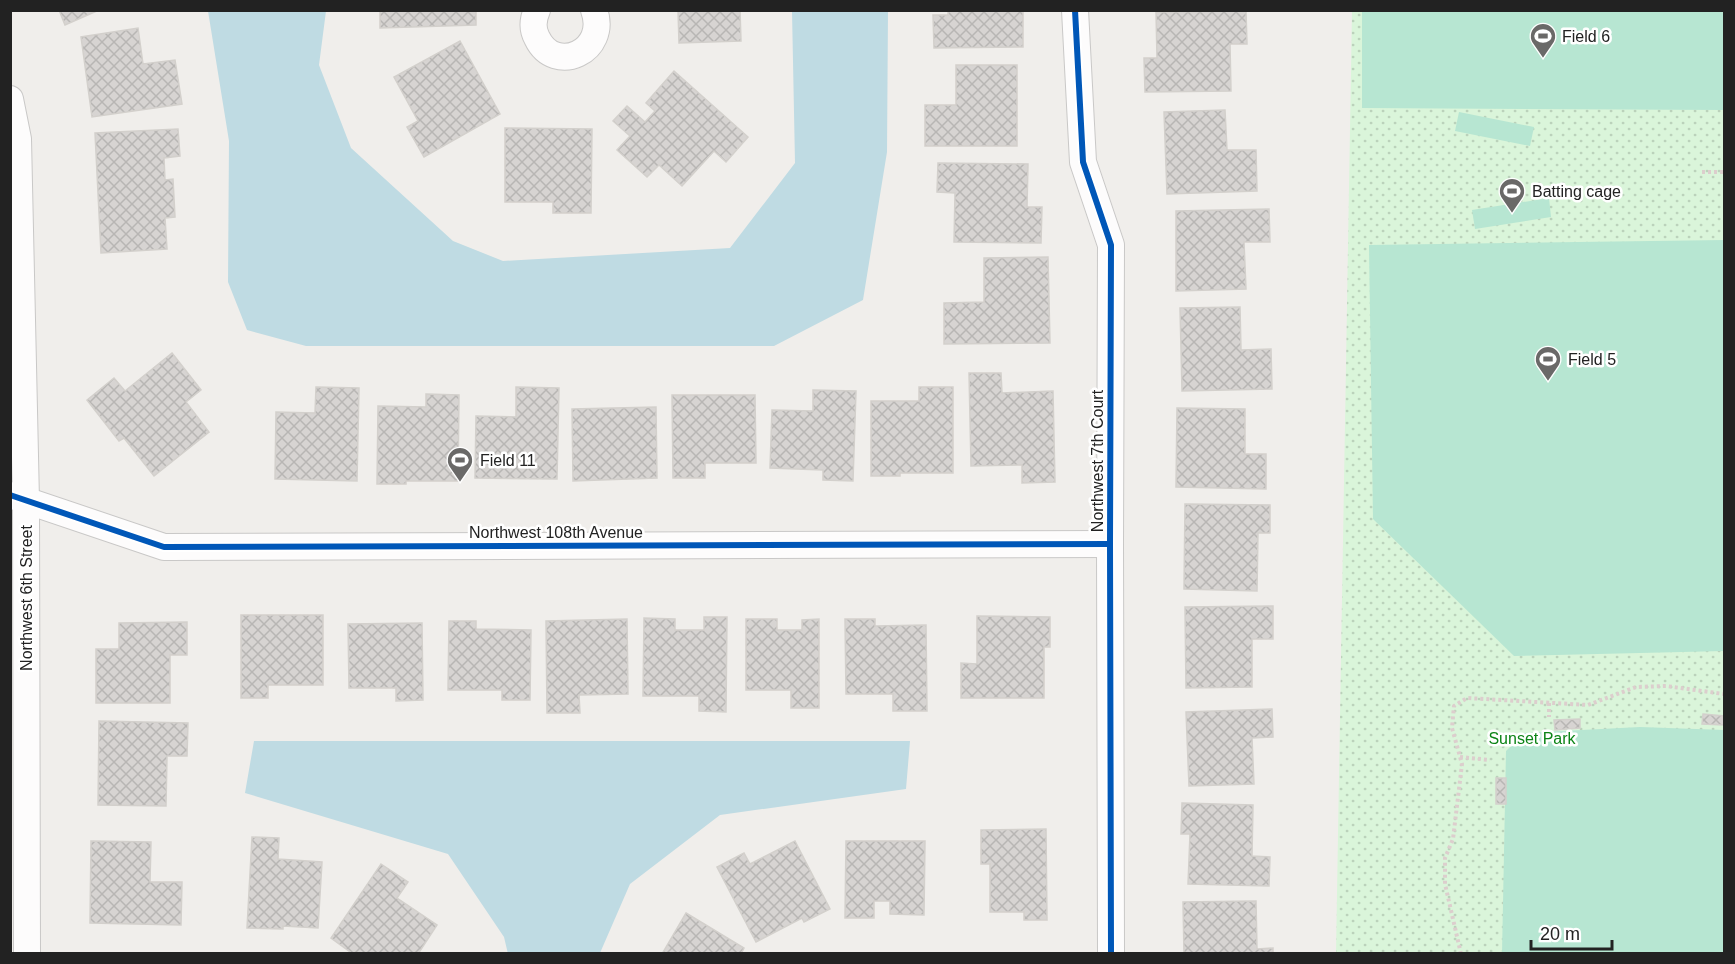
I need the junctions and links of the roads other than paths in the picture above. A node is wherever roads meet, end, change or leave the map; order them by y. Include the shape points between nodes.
1 (537, 10) edge
2 (594, 10) edge
3 (1075, 10) edge
4 (10, 99) edge
5 (18, 498) edge
6 (1110, 544) junction
7 (27, 954) edge
8 (1111, 954) edge

1 - 2 street via 535,36 541,45 548,52 569,57 588,48 594,39
3 - 6 street, Northwest 7th Court via 1083,162 1112,245
4 - 5 street, Northwest 6th Street via 18,139
5 - 6 street, Northwest 108th Avenue via 164,547
5 - 7 street, Northwest 6th Street
6 - 8 street, Northwest 7th Court

